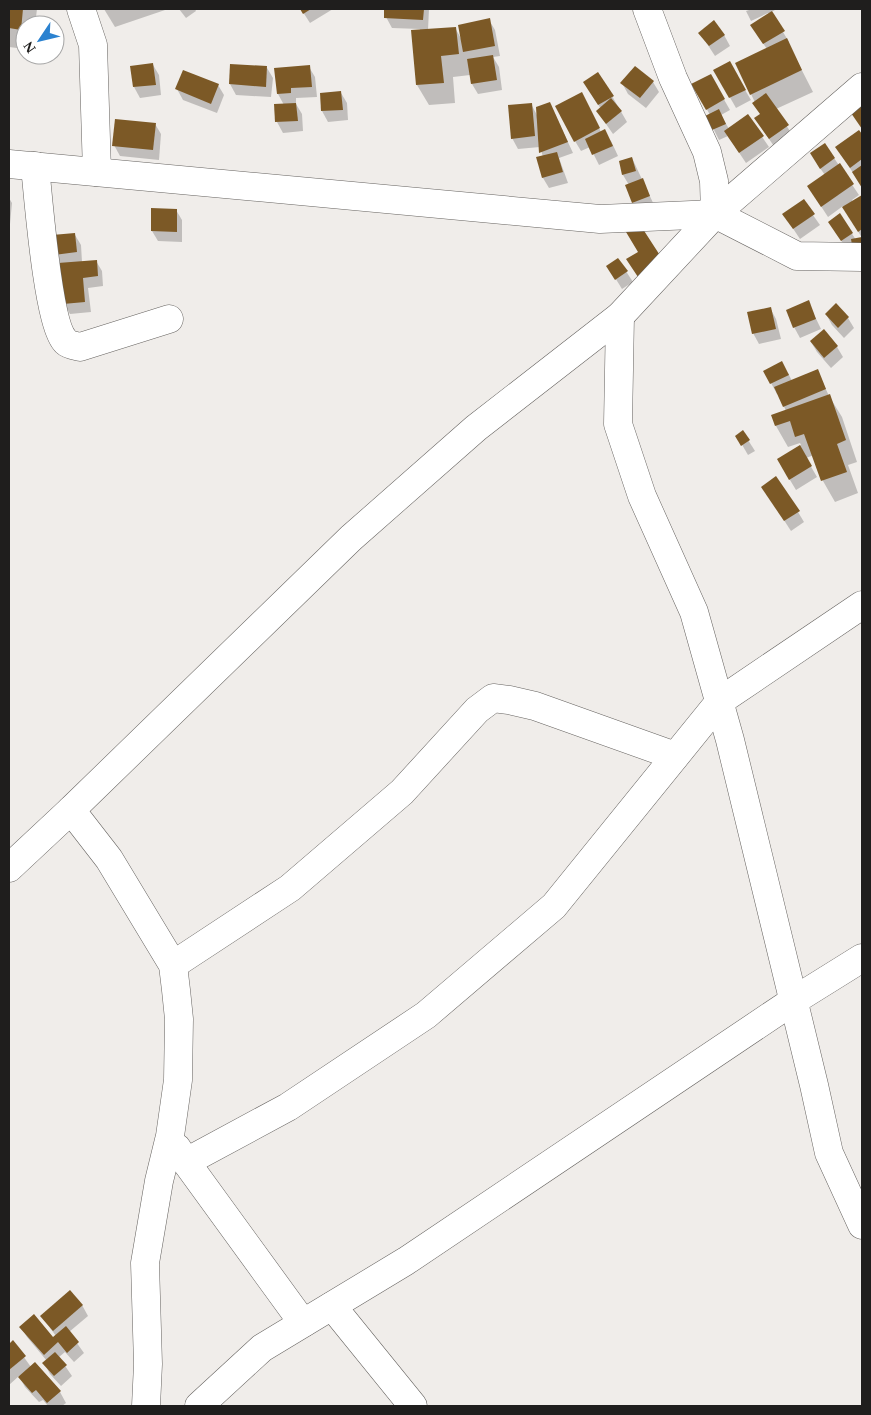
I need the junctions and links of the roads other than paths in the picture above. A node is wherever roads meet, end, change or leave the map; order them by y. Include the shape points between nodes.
1 (82, 9) edge
2 (647, 9) edge
3 (862, 87) edge
4 (22, 165) edge
5 (97, 172) junction
6 (715, 214) junction
7 (862, 257) edge
8 (620, 316) junction
9 (169, 319) dead end
10 (862, 605) edge
11 (720, 702) junction
12 (675, 756) junction
13 (71, 810) junction
14 (9, 868) edge
15 (862, 958) edge
16 (173, 965) junction
17 (793, 1001) junction
18 (170, 1136) junction
19 (186, 1162) junction
20 (862, 1225) edge
21 (332, 1306) junction
22 (303, 1323) junction
23 (146, 1406) edge
24 (199, 1406) edge
25 (413, 1406) edge

1 - 5 street via 93,45
2 - 6 street via 673,78 707,152 714,181
3 - 6 street
4 - 5 street
4 - 9 street via 58,330 66,342 80,347
5 - 6 street via 600,219
6 - 7 street via 797,256
6 - 8 street
8 - 11 street via 618,424 642,496 694,612
8 - 13 street via 476,428 352,538
10 - 11 street
11 - 12 street
11 - 17 street
12 - 16 street via 535,706 493,698 476,710 402,792 290,888
12 - 19 street via 554,906 426,1015 288,1107
13 - 14 street
13 - 16 street via 109,859
15 - 17 street
16 - 18 street via 179,1019 178,1080
17 - 20 street via 829,1153
17 - 21 street via 406,1261
18 - 19 street
18 - 23 street via 145,1263
19 - 22 street
21 - 22 street
21 - 25 street
22 - 24 street via 262,1348

